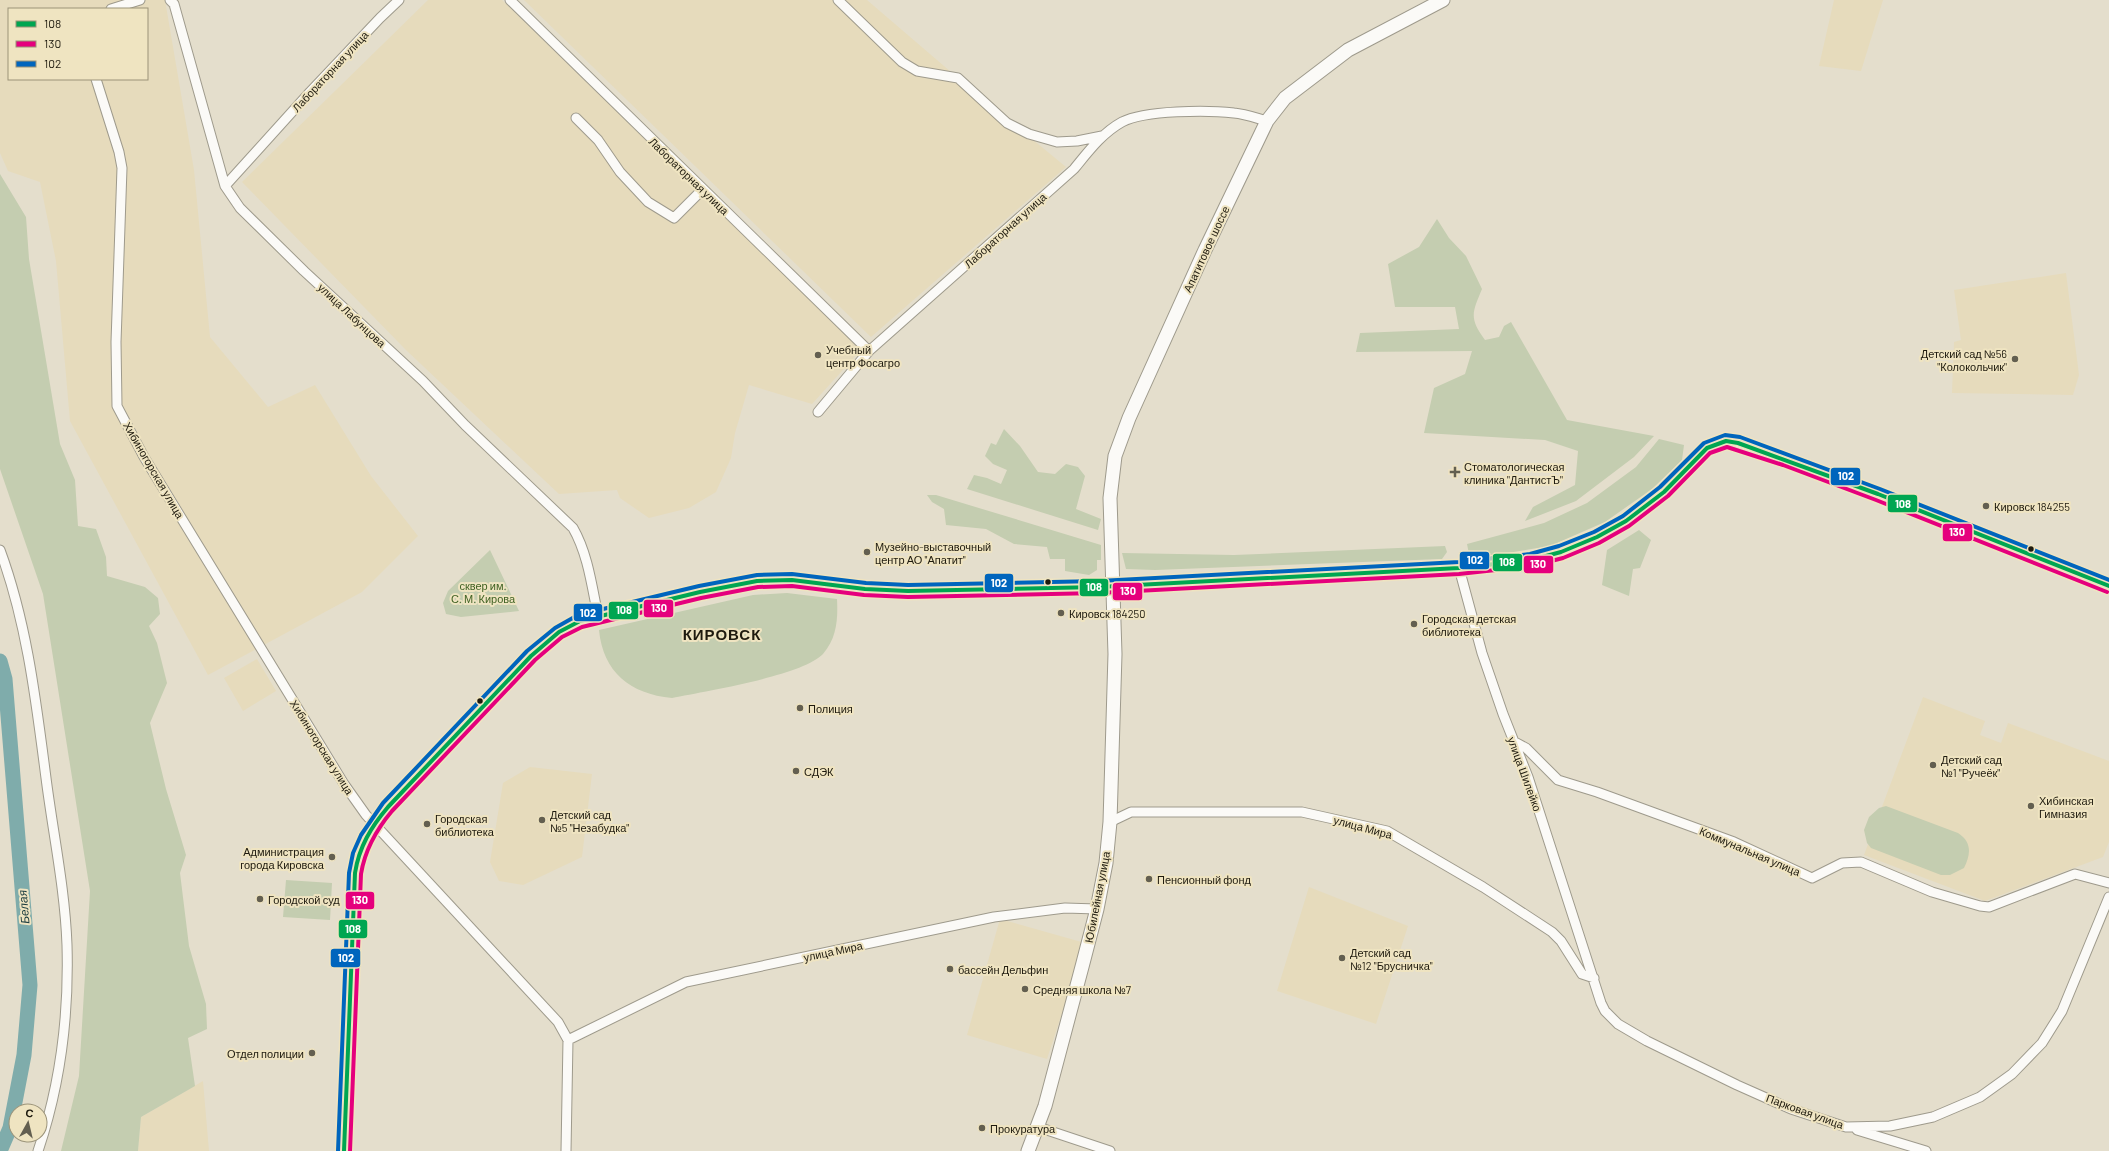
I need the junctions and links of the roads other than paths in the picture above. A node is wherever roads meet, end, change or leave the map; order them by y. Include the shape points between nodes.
1 (140, 0) edge
2 (170, 0) edge
3 (399, 0) edge
4 (510, 0) edge
5 (838, 0) edge
6 (1444, 0) edge
7 (114, 8) edge
8 (96, 80) edge
9 (576, 118) dead end
10 (1267, 121) junction
11 (1102, 136) junction
12 (225, 186) junction
13 (703, 189) junction
14 (869, 351) junction
15 (818, 412) dead end
16 (0, 550) edge
17 (1460, 568) junction
18 (1113, 586) junction
19 (2109, 586) edge
20 (594, 617) junction
21 (1513, 741) junction
22 (1110, 822) junction
23 (373, 823) junction
24 (2109, 883) edge
25 (2109, 897) edge
26 (1097, 909) junction
27 (1594, 978) junction
28 (568, 1040) junction
29 (1846, 1127) junction
30 (1038, 1128) junction
31 (38, 1151) edge
32 (344, 1151) edge
33 (566, 1151) edge
34 (1028, 1151) edge
35 (1110, 1151) edge
36 (1926, 1151) edge

1 - 7 street
2 - 12 street, улица Лабунцова via 174,4
3 - 12 street, Лабораторная улица via 310,92
4 - 13 street, Лабораторная улица
5 - 11 street, Лабораторная улица via 902,62 917,71 958,78 1007,123 1029,134 1057,142
6 - 10 street, Апатитовое шоссе via 1348,50 1285,98
8 - 23 street, Хибиногорская улица via 122,168 116,342 118,406 144,457 344,784
9 - 13 street via 598,140 620,172 648,202 674,218
10 - 11 street, Лабораторная улица via 1236,113 1219,112 1146,114 1122,122
10 - 18 street, Апатитовое шоссе via 1143,386 1115,456 1110,498
11 - 14 street, Лабораторная улица via 1074,169
12 - 20 street, улица Лабунцова via 240,208 304,271 423,381 465,425 573,528 590,575
13 - 14 street, Лабораторная улица
14 - 15 street, Лабораторная улица
16 - 31 street via 11,579 33,680 61,881 67,945 66,1016 51,1103
17 - 18 street
17 - 19 street via 1531,560 1583,543 1626,521 1664,492 1707,448 1726,441 1738,442 1920,509
17 - 21 street, улица Шилейко via 1482,653
18 - 20 street via 908,591 865,589 792,580 757,581
18 - 22 street, Юбилейная улица via 1115,654
20 - 23 street via 568,626 533,654
21 - 24 street, Коммунальная улица via 1526,748 1558,780 1727,839 1812,878 1842,863 1862,862 1932,892 1989,907 2075,874
21 - 27 street, улица Шилейко via 1528,777
22 - 26 street, Юбилейная улица via 1106,863
22 - 27 street, улица Мира via 1131,812 1302,812 1387,831 1476,883 1552,932 1561,941 1582,974
23 - 28 street, Хибиногорская улица via 558,1022
23 - 32 street via 360,852 355,873
25 - 29 street, Парковая улица via 2062,1011 2042,1043 2012,1074 1980,1096 1933,1118 1890,1126
26 - 28 street, улица Мира via 1065,908 994,917 686,982
26 - 30 street, Юбилейная улица
27 - 29 street, Парковая улица via 1605,1011 1624,1027 1791,1109
28 - 33 street
29 - 36 street
30 - 34 street, Юбилейная улица
30 - 35 street

